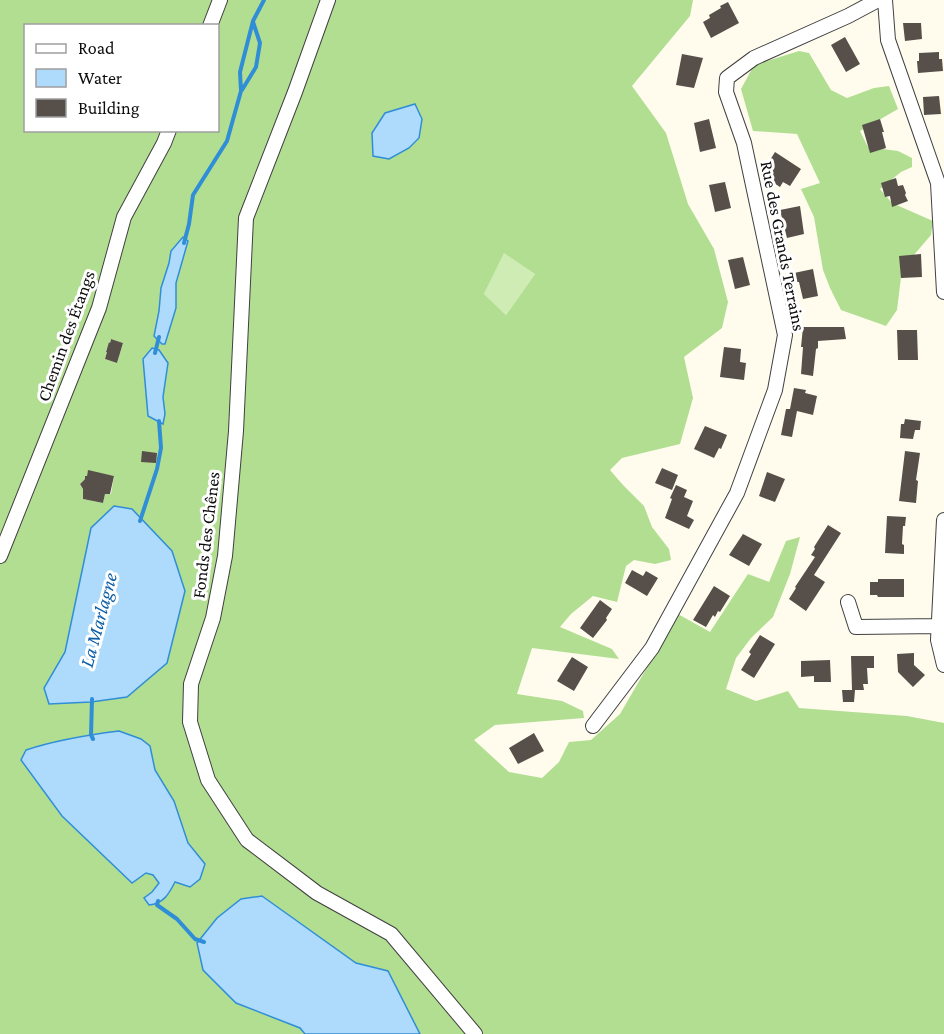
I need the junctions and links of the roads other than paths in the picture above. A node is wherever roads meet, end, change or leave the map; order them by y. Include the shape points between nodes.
1 (220, 0) edge
2 (328, 0) edge
3 (878, 0) edge
4 (885, 0) edge
5 (211, 24) edge
6 (168, 132) edge
7 (944, 292) edge
8 (944, 520) edge
9 (0, 555) edge
10 (848, 603) dead end
11 (939, 626) junction
12 (944, 665) edge
13 (593, 726) dead end
14 (476, 1034) edge

1 - 5 street
2 - 14 street, Fonds des Chênes via 246,218 236,431 225,556 213,618 191,684 190,722 208,780 247,840 317,893 391,934
3 - 13 street, Rue des Grands Terrains via 754,58 726,78 726,92 744,143 785,335 775,390 737,493 652,648
4 - 7 street via 888,40 938,183
6 - 9 street, Chemin des Étangs via 124,217 99,308
8 - 11 street
10 - 11 street via 856,627
11 - 12 street

